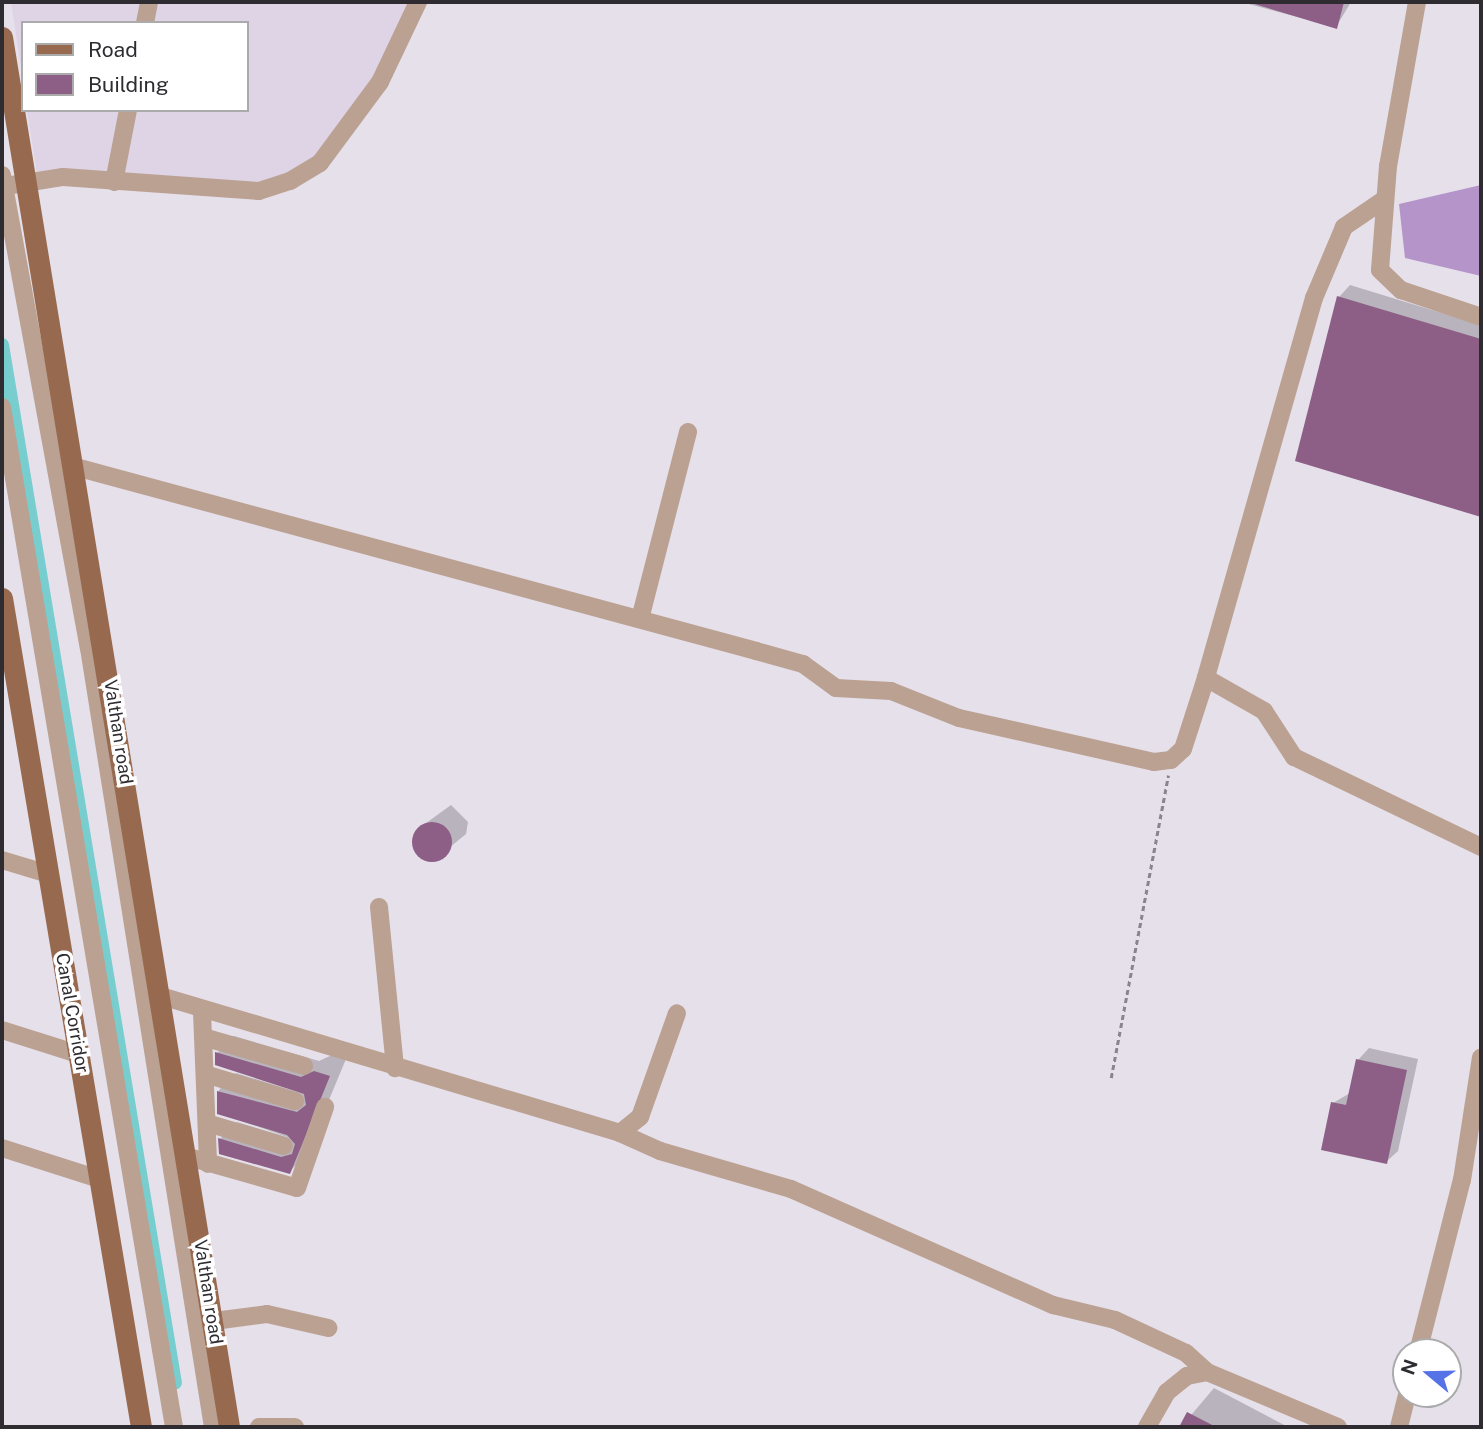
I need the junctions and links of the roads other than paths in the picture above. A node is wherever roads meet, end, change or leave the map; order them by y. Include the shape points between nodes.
1 (149, 2) edge
2 (418, 2) edge
3 (1417, 2) edge
4 (145, 21) edge
5 (2, 37) edge
6 (128, 112) edge
7 (27, 182) junction
8 (114, 182) junction
9 (2, 183) edge
10 (1385, 199) junction
11 (1481, 317) edge
12 (2, 407) edge
13 (688, 432) dead end
14 (72, 466) junction
15 (2, 598) edge
16 (640, 619) junction
17 (1206, 678) junction
18 (1481, 847) edge
19 (2, 860) edge
20 (48, 874) junction
21 (379, 907) dead end
22 (162, 996) junction
23 (202, 1012) junction
24 (677, 1013) dead end
25 (2, 1030) edge
26 (204, 1037) junction
27 (78, 1054) junction
28 (1481, 1057) edge
29 (304, 1066) dead end
30 (395, 1068) junction
31 (205, 1074) junction
32 (295, 1101) dead end
33 (325, 1107) dead end
34 (206, 1123) junction
35 (620, 1133) junction
36 (284, 1146) dead end
37 (2, 1148) edge
38 (1474, 1149) edge
39 (185, 1156) junction
40 (208, 1164) junction
41 (99, 1179) junction
42 (214, 1321) junction
43 (328, 1328) dead end
44 (1422, 1338) edge
45 (1207, 1372) junction
46 (1404, 1408) edge
47 (141, 1427) edge
48 (174, 1427) edge
49 (213, 1427) edge
50 (229, 1427) edge
51 (235, 1427) edge
52 (259, 1427) edge
53 (295, 1427) edge
54 (1147, 1427) edge
55 (1338, 1427) edge
56 (1399, 1427) edge

1 - 4 street
2 - 8 street via 380,82 320,163 290,181 259,191
3 - 10 street
5 - 7 main road, Valthan road
6 - 8 street
7 - 8 street
7 - 9 street
7 - 14 main road, Valthan road
9 - 49 street via 89,648
10 - 11 street via 1380,270 1387,280
10 - 17 street via 1344,227 1314,298
12 - 48 street
13 - 16 street
14 - 16 street
14 - 22 main road, Valthan road
15 - 20 main road, Canal Corridor
16 - 17 street via 803,664 836,688 891,691 959,718 1154,762 1171,760 1193,727
17 - 18 street via 1264,711 1294,757
19 - 20 street
20 - 27 main road, Canal Corridor
21 - 30 street
22 - 23 street
22 - 39 main road, Valthan road
23 - 26 street
23 - 30 street
24 - 35 street via 640,1117
25 - 27 street
26 - 29 street
26 - 31 street
27 - 41 main road, Canal Corridor
28 - 38 street
30 - 35 street
31 - 32 street
31 - 34 street
33 - 40 street via 296,1188
34 - 36 street
34 - 40 street
35 - 45 street via 660,1151 791,1189 1053,1305 1115,1320 1186,1353
37 - 41 street
38 - 44 street
39 - 40 street
39 - 42 main road, Valthan road
41 - 47 main road, Canal Corridor
42 - 43 street via 267,1314
42 - 50 main road, Valthan road
45 - 54 street via 1187,1376 1167,1392
45 - 55 street
46 - 56 street
50 - 51 street
52 - 53 street

